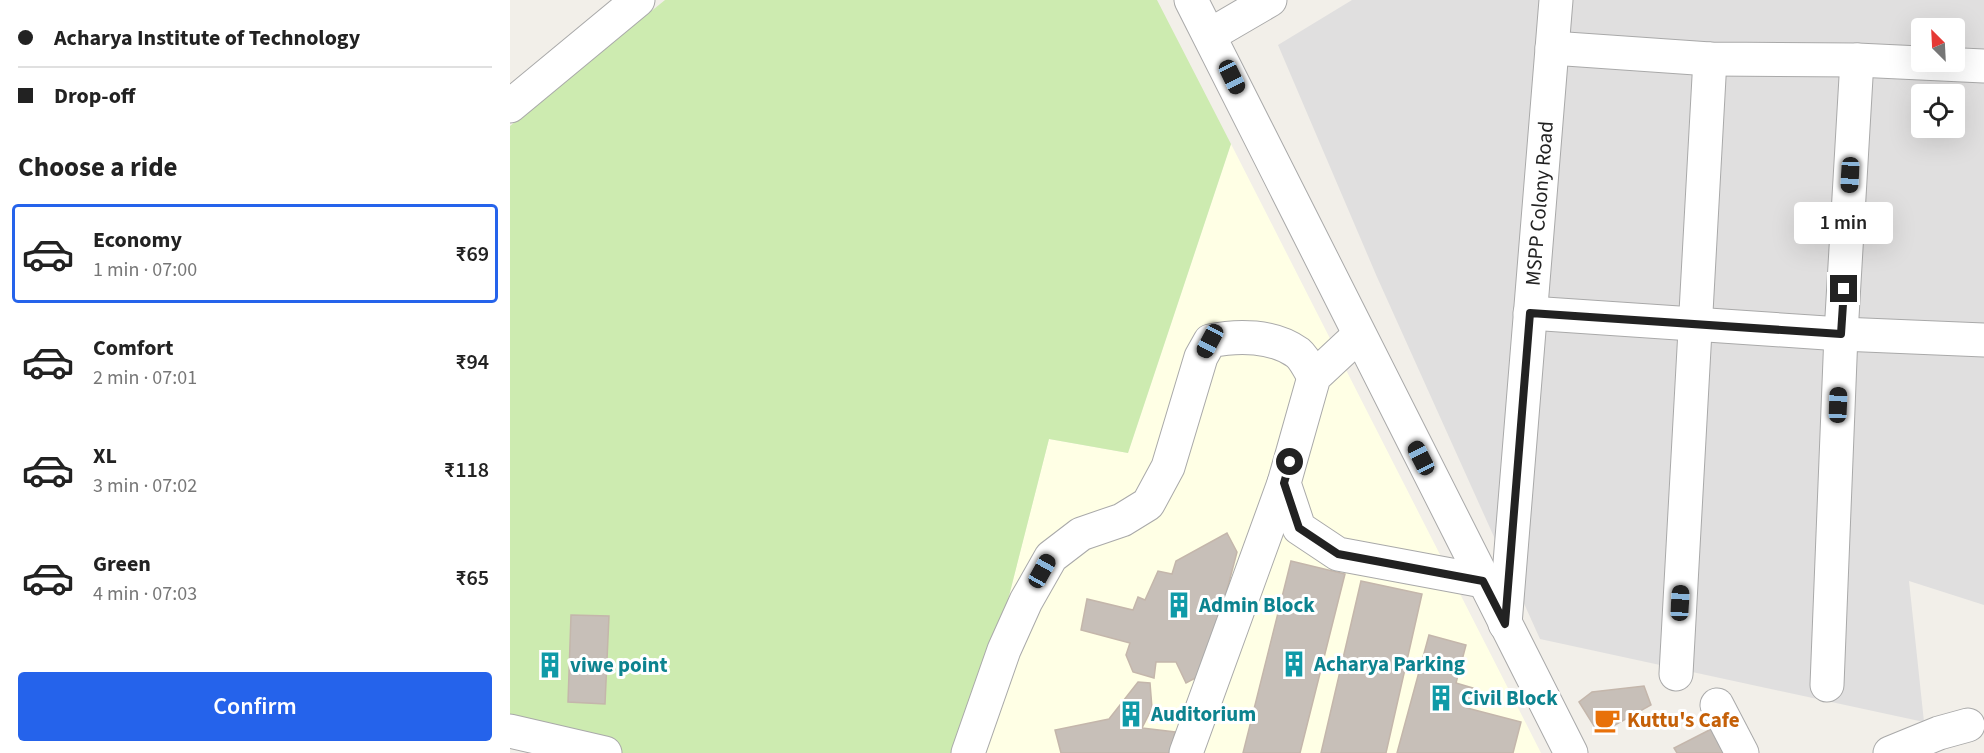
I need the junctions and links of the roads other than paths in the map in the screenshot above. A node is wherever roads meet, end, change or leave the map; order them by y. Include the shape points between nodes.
1 (638, 0) edge
2 (1191, 0) edge
3 (1270, 0) edge
4 (1556, 0) edge
5 (1210, 35) junction
6 (1552, 48) junction
7 (1710, 59) junction
8 (1857, 60) junction
9 (1984, 66) edge
10 (510, 106) edge
11 (1530, 313) junction
12 (1696, 323) junction
13 (1841, 334) junction
14 (1359, 335) junction
15 (1984, 340) edge
16 (1314, 377) junction
17 (1284, 483) junction
18 (1483, 581) junction
19 (1505, 624) junction
20 (1676, 674) dead end
21 (1827, 685) dead end
22 (1717, 705) dead end
23 (1968, 725) dead end
24 (510, 731) edge
25 (605, 753) edge
26 (968, 753) edge
27 (1186, 753) edge
28 (1571, 753) edge
29 (1742, 753) edge
30 (1890, 753) edge

1 - 10 street
2 - 5 street
3 - 5 street
4 - 6 street, MSPP Colony Road
5 - 14 street
6 - 7 street
6 - 11 street, MSPP Colony Road
7 - 8 street
7 - 12 street
8 - 9 street
8 - 13 street
11 - 12 street
11 - 19 street, MSPP Colony Road
12 - 13 street
12 - 20 street
13 - 15 street
13 - 21 street
14 - 16 street
14 - 18 street
16 - 17 street
16 - 26 street via 1299,354 1270,340 1233,336 1210,341 1201,357 1168,467 1148,504 1122,520 1081,534 1051,557 1004,650
17 - 18 street via 1299,528 1338,554
17 - 27 street
18 - 19 street
19 - 28 street
22 - 29 street
23 - 30 street
24 - 25 street

